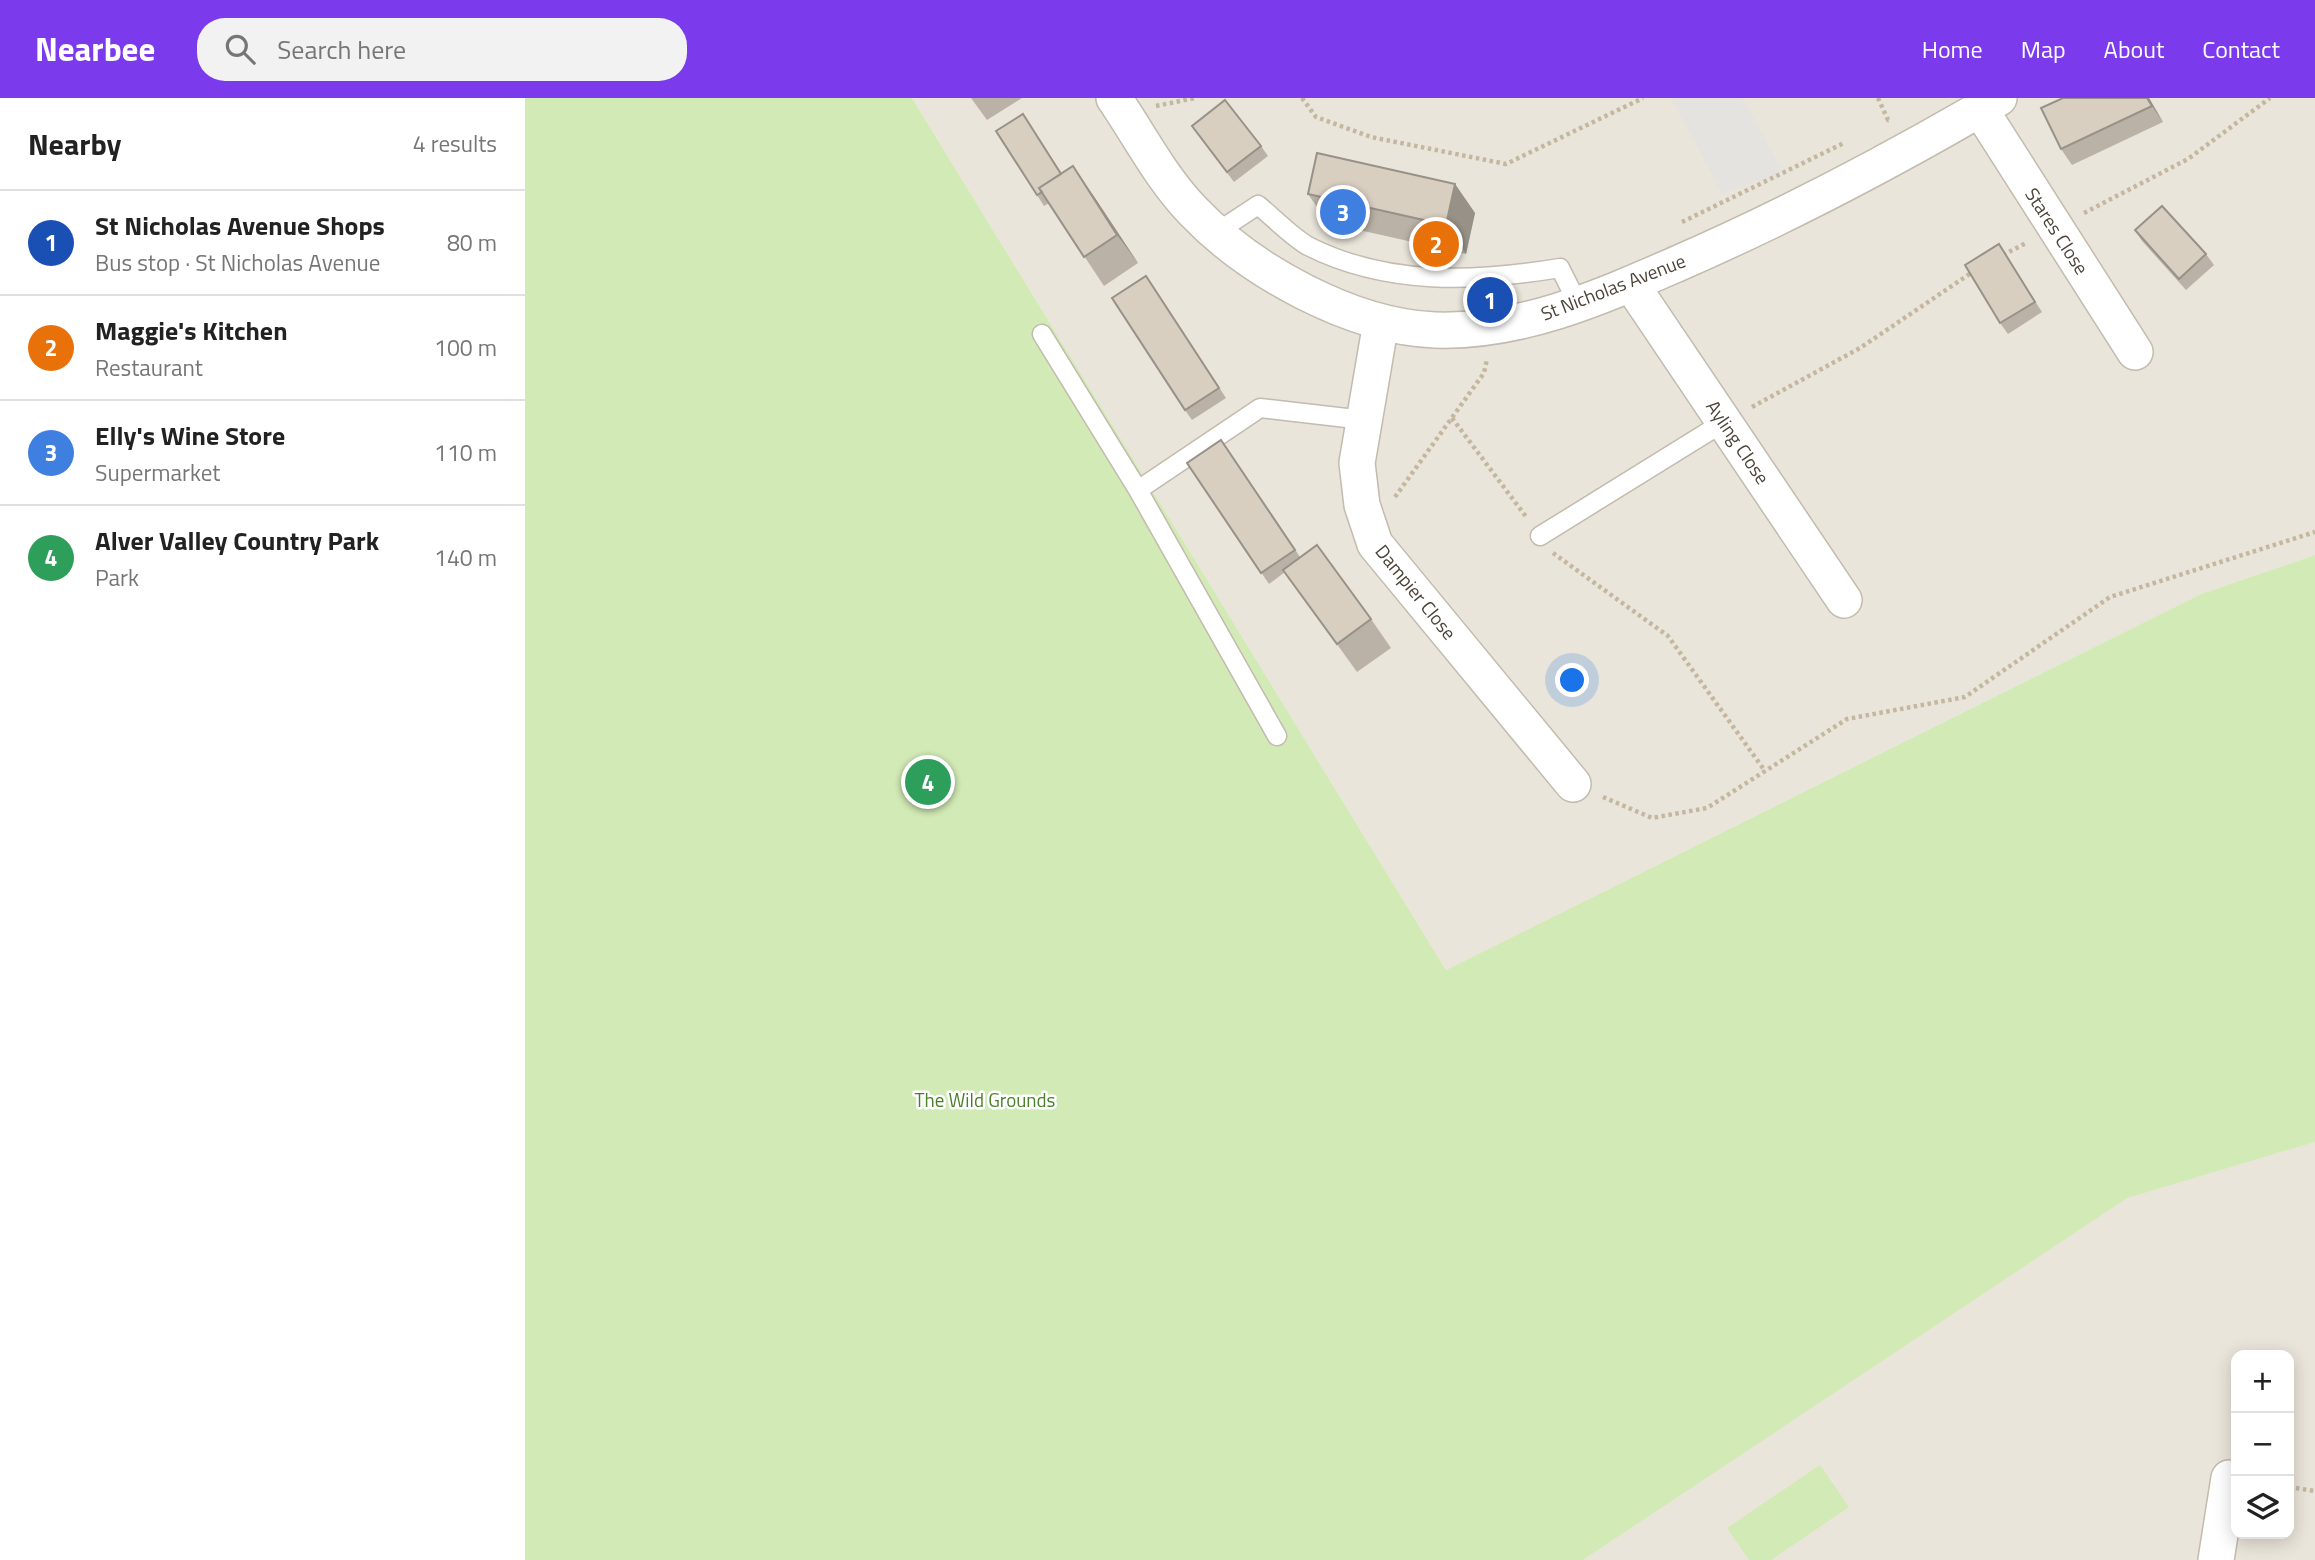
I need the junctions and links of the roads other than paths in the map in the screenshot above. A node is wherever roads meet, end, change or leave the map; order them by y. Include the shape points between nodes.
1 (1114, 98) edge
2 (1989, 104) edge
3 (1217, 232) junction
4 (1631, 284) junction
5 (1578, 304) junction
6 (1381, 322) junction
7 (1042, 334) dead end
8 (2135, 352) dead end
9 (1364, 420) junction
10 (1724, 422) junction
11 (1138, 490) junction
12 (1540, 536) road end
13 (1844, 600) dead end
14 (1277, 736) dead end
15 (1573, 784) road end
16 (2231, 1478) edge
17 (2216, 1560) edge

1 - 3 street, St Nicholas Avenue via 1192,211
2 - 4 street, St Nicholas Avenue via 1777,220
2 - 8 street, Stares Close via 2055,228
3 - 5 lane via 1258,205 1307,245 1380,272 1451,280 1560,268
3 - 6 street, St Nicholas Avenue via 1244,256 1305,292
4 - 5 street, St Nicholas Avenue
4 - 10 street, Ayling Close
5 - 6 street, St Nicholas Avenue via 1493,328 1434,330
6 - 9 street, Dampier Close
7 - 11 lane
9 - 11 lane via 1260,408
9 - 15 street, Dampier Close via 1357,463 1362,505 1375,544
10 - 12 lane
10 - 13 street, Ayling Close
11 - 14 lane
16 - 17 street

